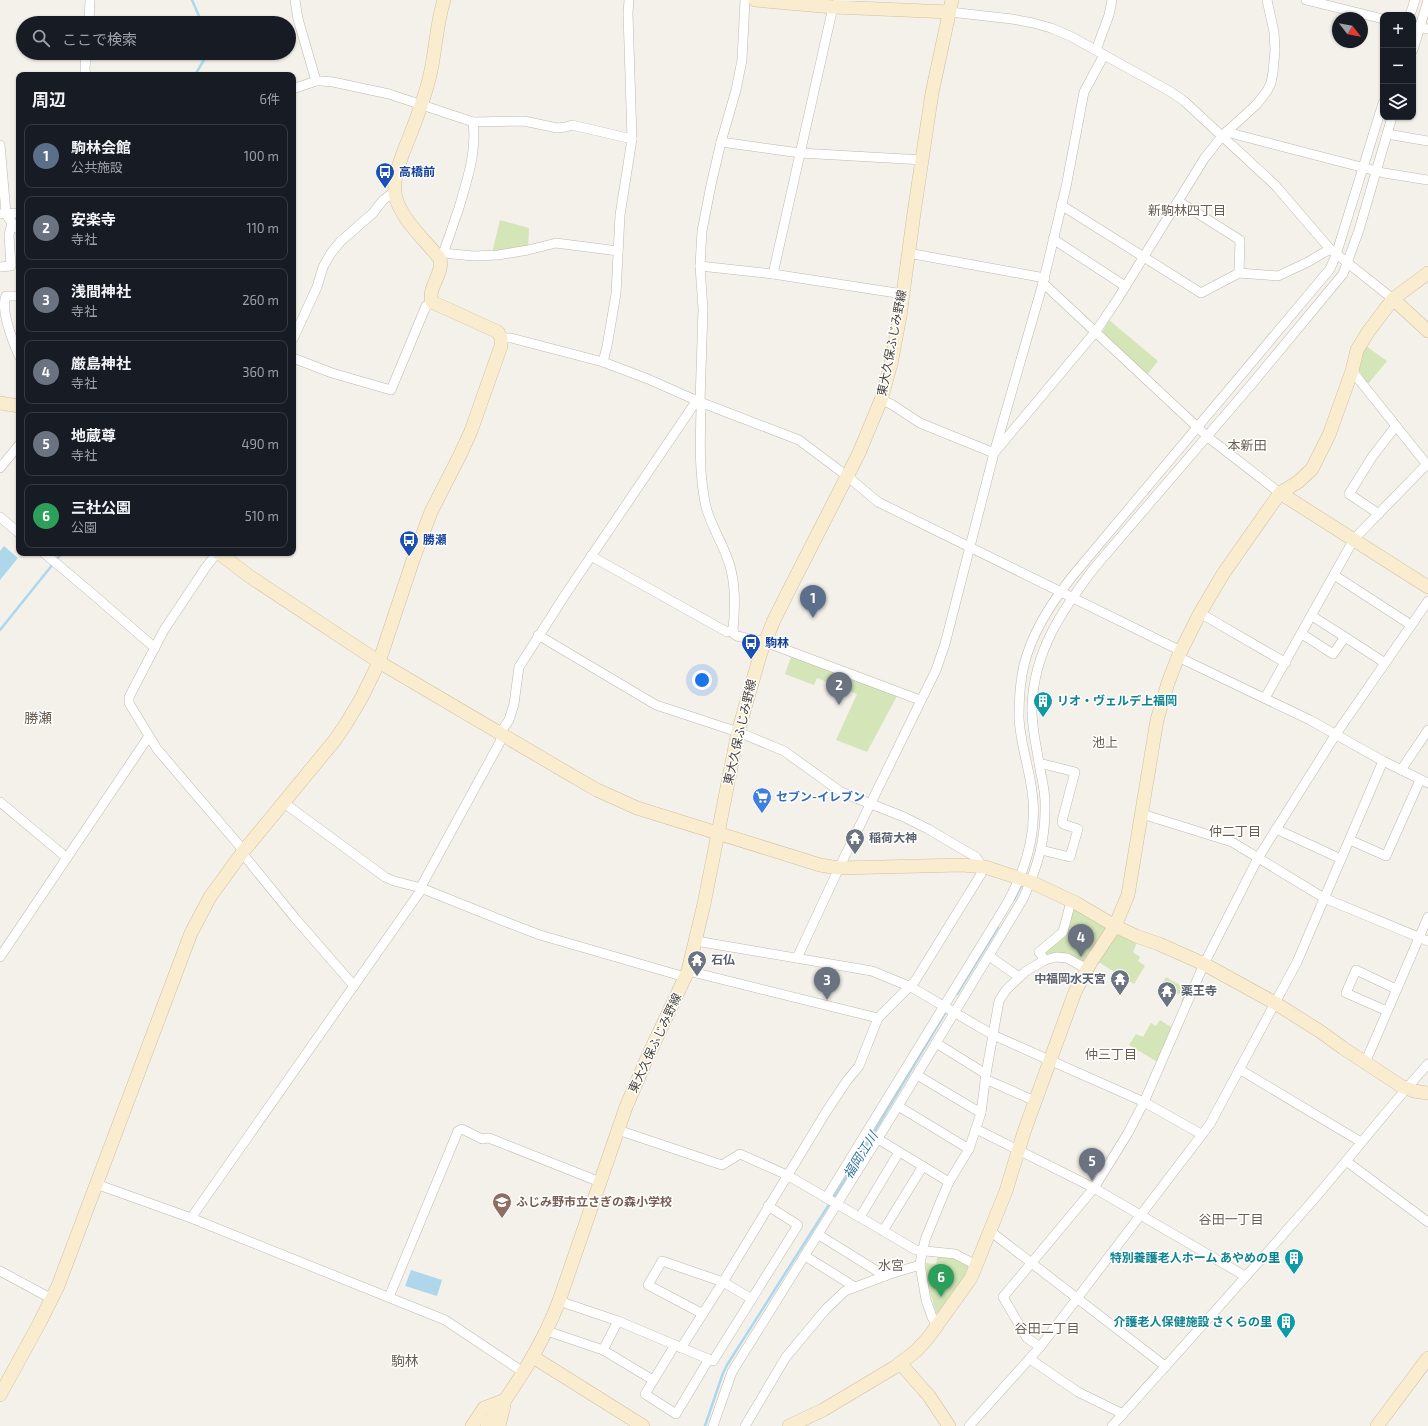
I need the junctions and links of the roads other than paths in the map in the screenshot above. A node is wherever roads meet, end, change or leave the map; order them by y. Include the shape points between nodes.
1 (90, 0) edge
2 (296, 0) edge
3 (444, 0) edge
4 (629, 0) edge
5 (745, 0) edge
6 (755, 0) edge
7 (1112, 0) edge
8 (1267, 0) edge
9 (1306, 0) edge
10 (1415, 0) edge
11 (1428, 0) edge
12 (850, 4) edge
13 (951, 6) edge
14 (833, 7) junction
15 (1411, 12) edge
16 (89, 16) edge
17 (1380, 18) edge
18 (1420, 27) edge
19 (1414, 48) edge
20 (1100, 52) junction
21 (86, 60) edge
22 (86, 72) edge
23 (316, 81) junction
24 (296, 87) edge
25 (422, 104) junction
26 (1380, 113) edge
27 (1391, 120) edge
28 (473, 122) junction
29 (1224, 133) junction
30 (1387, 134) junction
31 (632, 139) junction
32 (1428, 141) edge
33 (720, 142) junction
34 (0, 145) edge
35 (800, 152) junction
36 (923, 160) junction
37 (1363, 167) junction
38 (1376, 171) junction
39 (1428, 177) edge
40 (395, 191) junction
41 (1178, 200) junction
42 (1061, 205) junction
43 (3, 213) edge
44 (16, 213) edge
45 (12, 223) junction
46 (16, 227) edge
47 (1054, 239) junction
48 (618, 251) junction
49 (1333, 252) junction
50 (908, 253) junction
51 (442, 256) junction
52 (1142, 257) junction
53 (1347, 262) junction
54 (700, 266) junction
55 (0, 267) edge
56 (1239, 273) junction
57 (1428, 273) edge
58 (773, 274) junction
59 (1044, 280) junction
60 (1125, 286) junction
61 (903, 294) junction
62 (16, 296) edge
63 (1393, 299) junction
64 (432, 302) junction
65 (8, 331) junction
66 (16, 331) edge
67 (1096, 331) junction
68 (1428, 331) edge
69 (296, 332) edge
70 (501, 338) junction
71 (16, 349) edge
72 (296, 359) edge
73 (603, 362) junction
74 (1352, 372) junction
75 (882, 400) junction
76 (698, 401) junction
77 (0, 403) edge
78 (16, 406) edge
79 (1396, 426) junction
80 (1198, 427) junction
81 (1207, 436) junction
82 (16, 449) edge
83 (994, 453) junction
84 (1427, 465) edge
85 (0, 468) edge
86 (847, 476) junction
87 (1280, 493) junction
88 (1379, 514) junction
89 (0, 517) edge
90 (16, 530) edge
91 (1354, 539) junction
92 (969, 548) junction
93 (48, 556) edge
94 (215, 556) edge
95 (222, 556) edge
96 (591, 556) junction
97 (1334, 575) junction
98 (1428, 587) edge
99 (1060, 591) junction
100 (1072, 597) junction
101 (1428, 601) edge
102 (1200, 613) junction
103 (1312, 616) junction
104 (1411, 625) junction
105 (733, 630) junction
106 (1302, 634) junction
107 (538, 635) junction
108 (1344, 637) junction
109 (765, 642) junction
110 (155, 648) junction
111 (1179, 654) junction
112 (379, 662) junction
113 (1286, 663) junction
114 (1385, 663) junction
115 (1265, 698) junction
116 (920, 700) junction
117 (1428, 730) edge
118 (738, 732) junction
119 (1336, 734) junction
120 (501, 735) junction
121 (149, 736) junction
122 (1383, 761) junction
123 (1039, 763) junction
124 (1401, 770) junction
125 (1424, 781) edge
126 (0, 802) edge
127 (284, 803) junction
128 (870, 803) junction
129 (1142, 814) junction
130 (1276, 829) junction
131 (717, 833) junction
132 (1350, 840) junction
133 (1041, 850) junction
134 (243, 852) junction
135 (67, 858) junction
136 (1258, 858) junction
137 (1342, 859) junction
138 (982, 866) junction
139 (839, 868) junction
140 (1025, 880) junction
141 (421, 888) junction
142 (1324, 898) junction
143 (1071, 901) junction
144 (1428, 917) edge
145 (1115, 926) junction
146 (1424, 939) edge
147 (696, 941) junction
148 (989, 956) junction
149 (0, 957) edge
150 (797, 958) junction
151 (1046, 960) junction
152 (1204, 964) junction
153 (1087, 969) junction
154 (687, 974) junction
155 (1019, 977) junction
156 (354, 986) junction
157 (911, 987) junction
158 (1396, 989) junction
159 (1275, 1003) junction
160 (944, 1006) junction
161 (1386, 1011) junction
162 (955, 1013) junction
163 (878, 1018) junction
164 (993, 1035) junction
165 (936, 1043) junction
166 (1050, 1060) junction
167 (1365, 1063) junction
168 (1428, 1064) edge
169 (1239, 1069) junction
170 (917, 1075) junction
171 (985, 1077) junction
172 (1406, 1088) junction
173 (1428, 1093) edge
174 (1035, 1101) junction
175 (1144, 1102) junction
176 (898, 1106) junction
177 (981, 1114) junction
178 (976, 1129) junction
179 (618, 1130) junction
180 (1202, 1134) junction
181 (878, 1139) junction
182 (1362, 1142) junction
183 (969, 1149) junction
184 (1019, 1150) junction
185 (899, 1152) junction
186 (1346, 1161) junction
187 (923, 1166) junction
188 (787, 1175) junction
189 (600, 1182) junction
190 (949, 1182) junction
191 (96, 1184) junction
192 (1094, 1188) junction
193 (831, 1201) junction
194 (768, 1206) junction
195 (1142, 1214) junction
196 (860, 1217) junction
197 (191, 1218) junction
198 (1428, 1222) edge
199 (883, 1231) junction
200 (990, 1231) junction
201 (819, 1235) junction
202 (922, 1252) junction
203 (805, 1256) junction
204 (1031, 1262) junction
205 (920, 1265) junction
206 (976, 1265) junction
207 (0, 1270) edge
208 (885, 1276) junction
209 (1246, 1276) junction
210 (722, 1282) junction
211 (855, 1287) junction
212 (389, 1297) junction
213 (1077, 1298) junction
214 (52, 1299) junction
215 (752, 1299) junction
216 (559, 1301) junction
217 (703, 1314) junction
218 (618, 1321) junction
219 (937, 1326) junction
220 (547, 1331) junction
221 (678, 1346) junction
222 (1040, 1347) junction
223 (604, 1350) junction
224 (533, 1357) junction
225 (1030, 1358) junction
226 (1428, 1358) edge
227 (710, 1359) junction
228 (900, 1363) junction
229 (1165, 1366) junction
230 (523, 1372) junction
231 (653, 1380) junction
232 (0, 1395) edge
233 (505, 1400) junction
234 (1123, 1414) junction
235 (472, 1426) edge
236 (487, 1426) edge
237 (499, 1426) edge
238 (643, 1426) edge
239 (713, 1426) edge
240 (745, 1426) edge
241 (789, 1426) edge
242 (949, 1426) edge
243 (969, 1426) edge
244 (1112, 1426) edge
245 (1377, 1426) edge

1 - 16 street
2 - 23 street via 298,18
3 - 25 street
4 - 31 street
5 - 33 street via 742,60
6 - 14 street
7 - 20 street
8 - 29 street via 1275,40 1271,83 1257,104
9 - 17 street
10 - 15 street
11 - 18 street
12 - 13 street
12 - 14 street
13 - 20 street via 1032,22 1070,36
13 - 36 street, 東大久保ふじみ野線 via 932,93
14 - 35 street
18 - 19 street
20 - 29 street via 1172,92
20 - 42 street via 1084,92
21 - 22 street
23 - 24 street
23 - 25 street via 366,88
25 - 28 street
25 - 40 street via 396,173
26 - 37 street
27 - 30 street
28 - 31 street via 524,121 557,128 572,125
28 - 51 street via 475,136 472,164
29 - 37 street
29 - 41 street
29 - 49 street via 1275,185
30 - 32 street
30 - 38 street
31 - 48 street via 620,215
33 - 35 street
33 - 54 street via 702,231
34 - 43 street
35 - 36 street
35 - 58 street
36 - 50 street, 東大久保ふじみ野線
37 - 38 street
37 - 49 street
38 - 39 street
38 - 53 street
40 - 51 street via 397,203 404,215
40 - 69 street via 331,253
41 - 52 street
41 - 56 street via 1240,240
42 - 47 street
42 - 52 street
43 - 44 street
43 - 45 street
45 - 46 street
45 - 55 street via 9,235 11,266
47 - 59 street
47 - 60 street
48 - 51 street via 556,243 498,255
48 - 73 street via 616,294
49 - 53 street
49 - 56 street via 1278,276
49 - 80 street via 1330,269
50 - 59 street
50 - 61 street, 東大久保ふじみ野線
51 - 64 street via 430,294
52 - 56 street via 1201,293
52 - 60 street
53 - 63 street
53 - 81 street via 1343,274 1309,317
54 - 58 street
54 - 76 street via 703,309
57 - 63 street
58 - 61 street
59 - 67 street
59 - 83 street
60 - 67 street
61 - 75 street, 東大久保ふじみ野線
62 - 65 street via 4,298 4,318
63 - 68 street
63 - 74 street via 1357,350
64 - 70 street via 498,332
64 - 72 street via 426,306 390,390
65 - 66 street
65 - 71 street
67 - 80 street
67 - 83 street
70 - 73 street via 511,338
70 - 112 street via 501,346 471,431 431,512 415,553
73 - 76 street
74 - 79 street
74 - 87 street via 1329,435 1312,469
75 - 83 street via 920,423
75 - 86 street, 東大久保ふじみ野線
76 - 86 street via 799,440
76 - 96 street
76 - 105 street via 701,410 702,484 707,509 731,569 734,595
77 - 78 street
79 - 84 street
79 - 88 street via 1372,457 1349,494
80 - 81 street
80 - 99 street
81 - 87 street
81 - 100 street
82 - 85 street
83 - 92 street
84 - 88 street
86 - 92 street via 878,502
86 - 109 street, 東大久保ふじみ野線
87 - 91 street
87 - 102 street via 1223,574
88 - 91 street
89 - 90 street
91 - 97 street
91 - 98 street
92 - 99 street
92 - 116 street via 945,644 936,670
93 - 110 street
94 - 110 street via 180,605
95 - 112 street
96 - 105 street via 727,632
96 - 107 street
97 - 103 street
97 - 104 street
99 - 100 street
99 - 140 street via 1037,632 1022,677 1019,718 1033,800
100 - 111 street
100 - 123 street via 1045,645 1035,677 1032,721
101 - 104 street
102 - 111 street
102 - 113 street
103 - 106 street
103 - 108 street
104 - 114 street
105 - 109 street via 737,636
106 - 108 street via 1333,654
106 - 113 street
107 - 118 street via 656,705
107 - 120 street via 519,667 514,704
108 - 114 street
109 - 116 street
109 - 118 street, 東大久保ふじみ野線
110 - 121 street via 129,697
111 - 115 street
111 - 129 street via 1158,720
112 - 120 street
112 - 127 street via 346,724
113 - 115 street
114 - 119 street
115 - 119 street
116 - 128 street
117 - 124 street
118 - 128 street via 784,751 841,792
118 - 131 street, 東大久保ふじみ野線
119 - 122 street
119 - 130 street
120 - 131 street via 616,799
120 - 141 street via 488,765
121 - 134 street
121 - 135 street
122 - 124 street
122 - 132 street
123 - 133 street via 1045,801 1045,829
123 - 133 street via 1075,772 1062,821 1063,824 1078,829 1070,857
124 - 125 street
125 - 132 street via 1386,856
126 - 135 street
127 - 134 street
127 - 141 street via 385,877
128 - 138 street via 934,832 976,857
128 - 139 street
129 - 136 street via 1232,842
129 - 145 street via 1128,895
130 - 136 street
130 - 137 street
131 - 139 street via 805,861
131 - 147 street, 東大久保ふじみ野線
132 - 137 street
133 - 140 street via 1040,857
134 - 156 street via 295,918
134 - 191 street via 210,897 190,932
135 - 149 street
136 - 142 street
136 - 152 street
137 - 142 street
138 - 139 street
138 - 140 street
138 - 157 street via 981,874
139 - 150 street
140 - 143 street
140 - 148 street via 1023,899
140 - 160 street via 1009,900
141 - 154 street via 540,935
141 - 156 street
142 - 146 street
142 - 159 street via 1297,962
143 - 145 street
143 - 151 street via 1063,932 1040,952
144 - 146 street
145 - 152 street
145 - 153 street
146 - 158 street
147 - 150 street
147 - 154 street, 東大久保ふじみ野線
148 - 155 street
148 - 162 street
150 - 157 street via 872,971
151 - 153 street via 1056,957 1067,958
151 - 155 street
152 - 159 street
152 - 175 street
153 - 166 street via 1075,992
154 - 163 street
154 - 179 street, 東大久保ふじみ野線 via 648,1056
155 - 164 street via 998,1001
156 - 197 street
157 - 160 street
157 - 163 street
158 - 161 street
158 - 161 street via 1356,970 1346,993
159 - 167 street
159 - 169 street
160 - 162 street
160 - 193 street
161 - 167 street
162 - 164 street
162 - 165 street
163 - 188 street via 859,1066 846,1082
164 - 166 street
164 - 171 street
165 - 170 street
165 - 171 street
166 - 174 street
166 - 175 street
167 - 172 street
168 - 172 street
169 - 180 street via 1210,1124
169 - 182 street
170 - 176 street
170 - 177 street
171 - 174 street
171 - 177 street
172 - 173 street
172 - 182 street
174 - 184 street
175 - 180 street
175 - 192 street
176 - 181 street
176 - 183 street
177 - 178 street
178 - 183 street
178 - 184 street
179 - 188 street via 722,1165 740,1154
179 - 189 street, 東大久保ふじみ野線
180 - 195 street
181 - 185 street
181 - 193 street
182 - 186 street
183 - 190 street
184 - 192 street
184 - 200 street
185 - 187 street
185 - 196 street
186 - 198 street
186 - 209 street
187 - 190 street
187 - 199 street
188 - 193 street
188 - 194 street
189 - 212 street via 489,1138 458,1130
189 - 216 street, 東大久保ふじみ野線
190 - 202 street
191 - 197 street
191 - 214 street
192 - 195 street
192 - 204 street
193 - 196 street
193 - 201 street
194 - 210 street
194 - 215 street via 798,1225
195 - 209 street
195 - 213 street
196 - 199 street
197 - 212 street
199 - 202 street
200 - 204 street
200 - 206 street
201 - 203 street
201 - 208 street
202 - 205 street
202 - 206 street via 955,1254
203 - 211 street
203 - 239 street via 732,1372
204 - 213 street
204 - 222 street via 1003,1297 1027,1338
205 - 208 street
205 - 219 street via 926,1300
206 - 219 street via 971,1278
207 - 214 street
208 - 211 street
209 - 229 street
210 - 215 street
210 - 217 street
210 - 217 street via 662,1261 648,1285
211 - 240 street via 845,1291 826,1309 786,1356
212 - 230 street via 445,1320
213 - 222 street
213 - 229 street
214 - 232 street
215 - 227 street via 713,1361
216 - 218 street
216 - 220 street, 東大久保ふじみ野線
217 - 221 street
218 - 221 street
218 - 223 street
219 - 228 street via 924,1343
220 - 223 street
220 - 224 street, 東大久保ふじみ野線
221 - 227 street
221 - 231 street
222 - 225 street
223 - 231 street
224 - 230 street, 東大久保ふじみ野線
224 - 238 street
225 - 234 street via 1078,1392
225 - 243 street
226 - 245 street
227 - 231 street via 676,1414 645,1394
228 - 241 street via 823,1410
228 - 242 street via 929,1396
229 - 234 street
230 - 233 street, 東大久保ふじみ野線
233 - 235 street via 484,1408
233 - 236 street, 東大久保ふじみ野線
233 - 237 street
234 - 244 street

